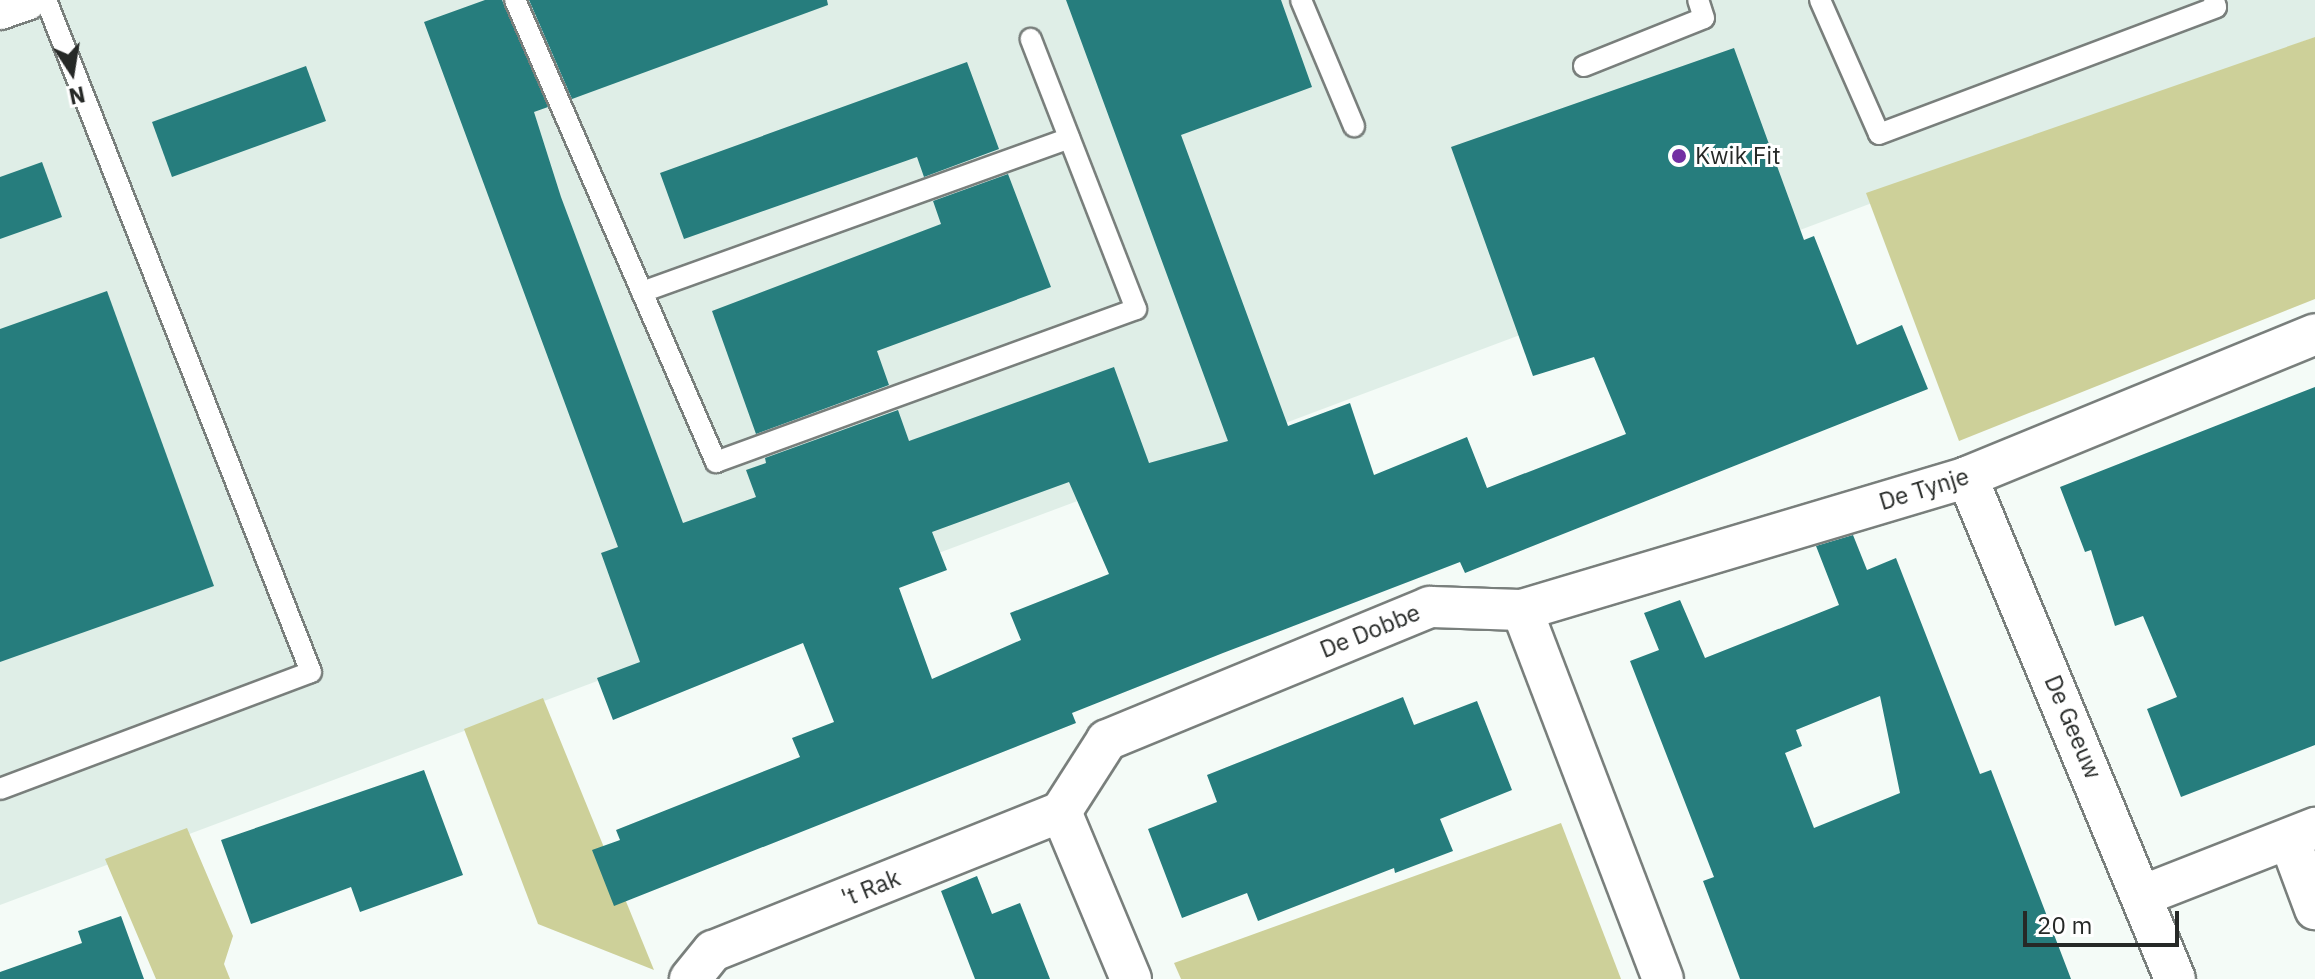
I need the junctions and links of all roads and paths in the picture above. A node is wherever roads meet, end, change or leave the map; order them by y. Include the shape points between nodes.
1 (26, 0) edge
2 (46, 0) edge
3 (515, 0) edge
4 (1301, 0) edge
5 (1698, 0) edge
6 (1820, 0) edge
7 (2214, 0) edge
8 (0, 9) edge
9 (1031, 39) dead end
10 (1584, 66) dead end
11 (1354, 126) dead end
12 (1069, 138) junction
13 (642, 292) junction
14 (2315, 334) edge
15 (1967, 477) junction
16 (1522, 610) junction
17 (0, 789) edge
18 (1061, 812) junction
19 (2302, 834) edge
20 (2144, 895) junction
21 (2315, 909) edge
22 (690, 979) edge
23 (1131, 979) edge
24 (1663, 979) edge
25 (2175, 979) edge

1 - 8 street
2 - 17 lane via 311,672
3 - 13 lane
4 - 11 lane
5 - 10 lane via 1704,18
6 - 7 lane via 1879,134 2216,7
9 - 12 lane
12 - 13 lane
12 - 13 lane via 1136,309 716,462
14 - 15 street, De Tynje
15 - 16 street, De Tynje
15 - 20 street, De Geeuw
16 - 18 street, De Dobbe via 1430,607 1107,740
16 - 24 street
18 - 22 street, 't Rak via 713,951
18 - 23 street
19 - 20 street
19 - 21 street
20 - 25 street, De Geeuw

